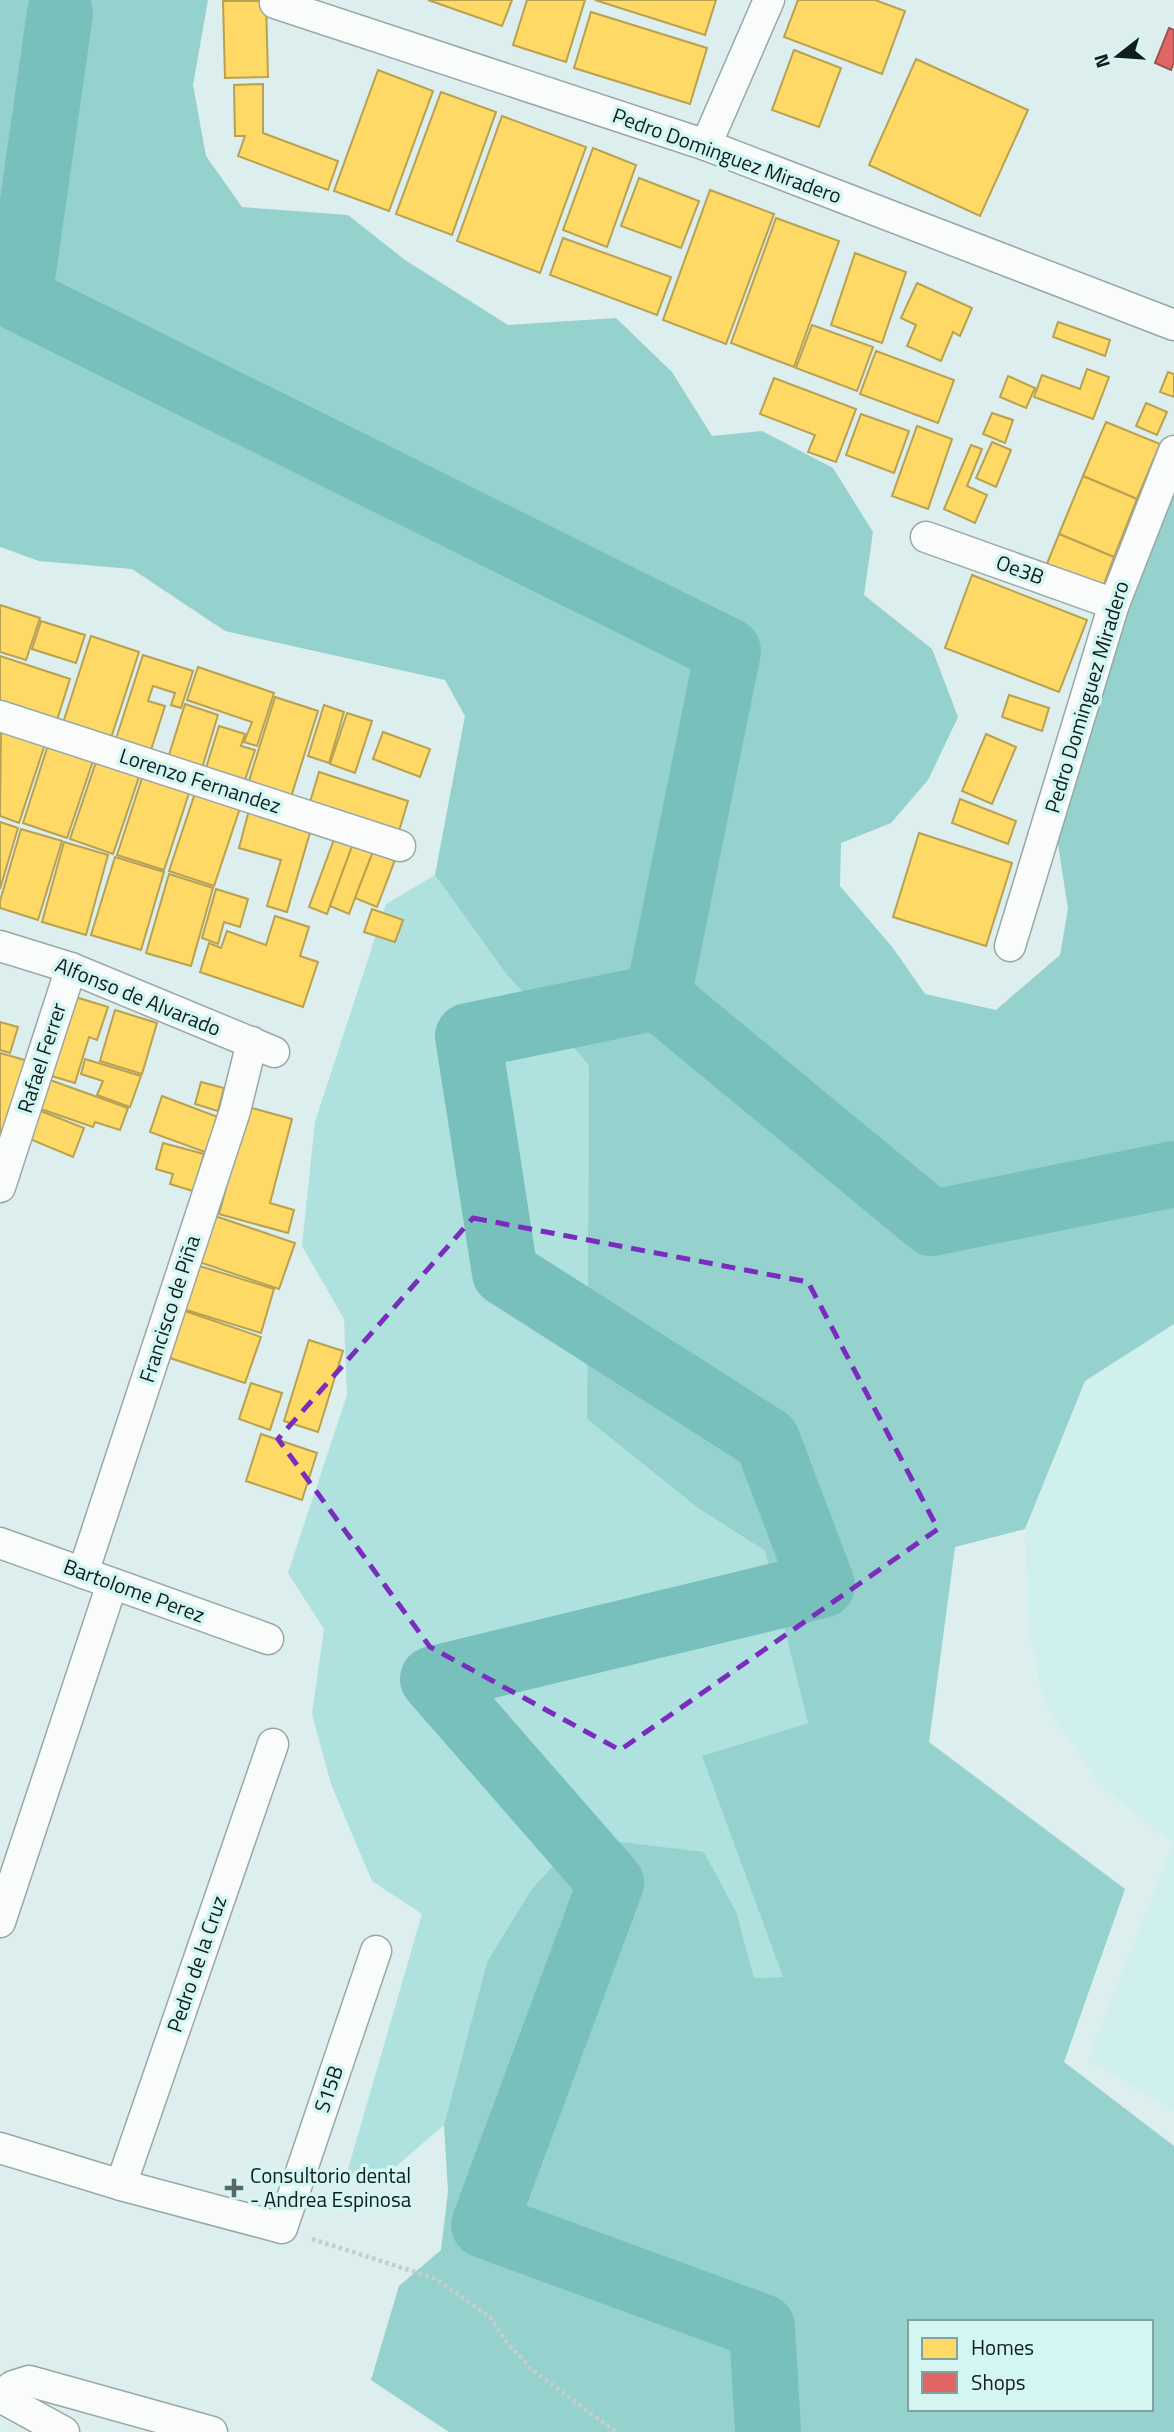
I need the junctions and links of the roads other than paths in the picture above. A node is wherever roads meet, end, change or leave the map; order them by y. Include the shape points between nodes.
1 (769, 0) edge
2 (275, 3) dead end
3 (706, 145) junction
4 (1174, 324) edge
5 (1174, 451) edge
6 (926, 537) dead end
7 (1114, 604) junction
8 (0, 716) edge
9 (400, 846) dead end
10 (0, 946) edge
11 (1010, 946) dead end
12 (71, 968) junction
13 (263, 1047) joint
14 (0, 1187) edge
15 (0, 1543) edge
16 (83, 1573) junction
17 (112, 1584) junction
18 (268, 1639) dead end
19 (273, 1744) dead end
20 (0, 1922) edge
21 (376, 1951) dead end
22 (0, 2148) edge
23 (121, 2185) junction
24 (0, 2397) edge
25 (64, 2432) edge
26 (212, 2432) edge

1 - 3 street
2 - 3 street, Pedro Dominguez Miradero
3 - 4 street, Pedro Dominguez Miradero
5 - 7 street, Pedro Dominguez Miradero
6 - 7 street, Oe3B
7 - 11 street, Pedro Dominguez Miradero
8 - 9 street, Lorenzo Fernandez
10 - 12 street, Alfonso de Alvarado
12 - 13 street, Alfonso de Alvarado
12 - 14 street, Rafael Ferrer
13 - 16 street, Francisco de Piña via 235,1111
15 - 16 street, Bartolome Perez
16 - 17 street, Bartolome Perez
17 - 18 street, Bartolome Perez
17 - 20 street
19 - 23 street, Pedro de la Cruz
21 - 23 street, S15B via 282,2228
22 - 23 street
24 - 25 street
24 - 26 street via 29,2381

